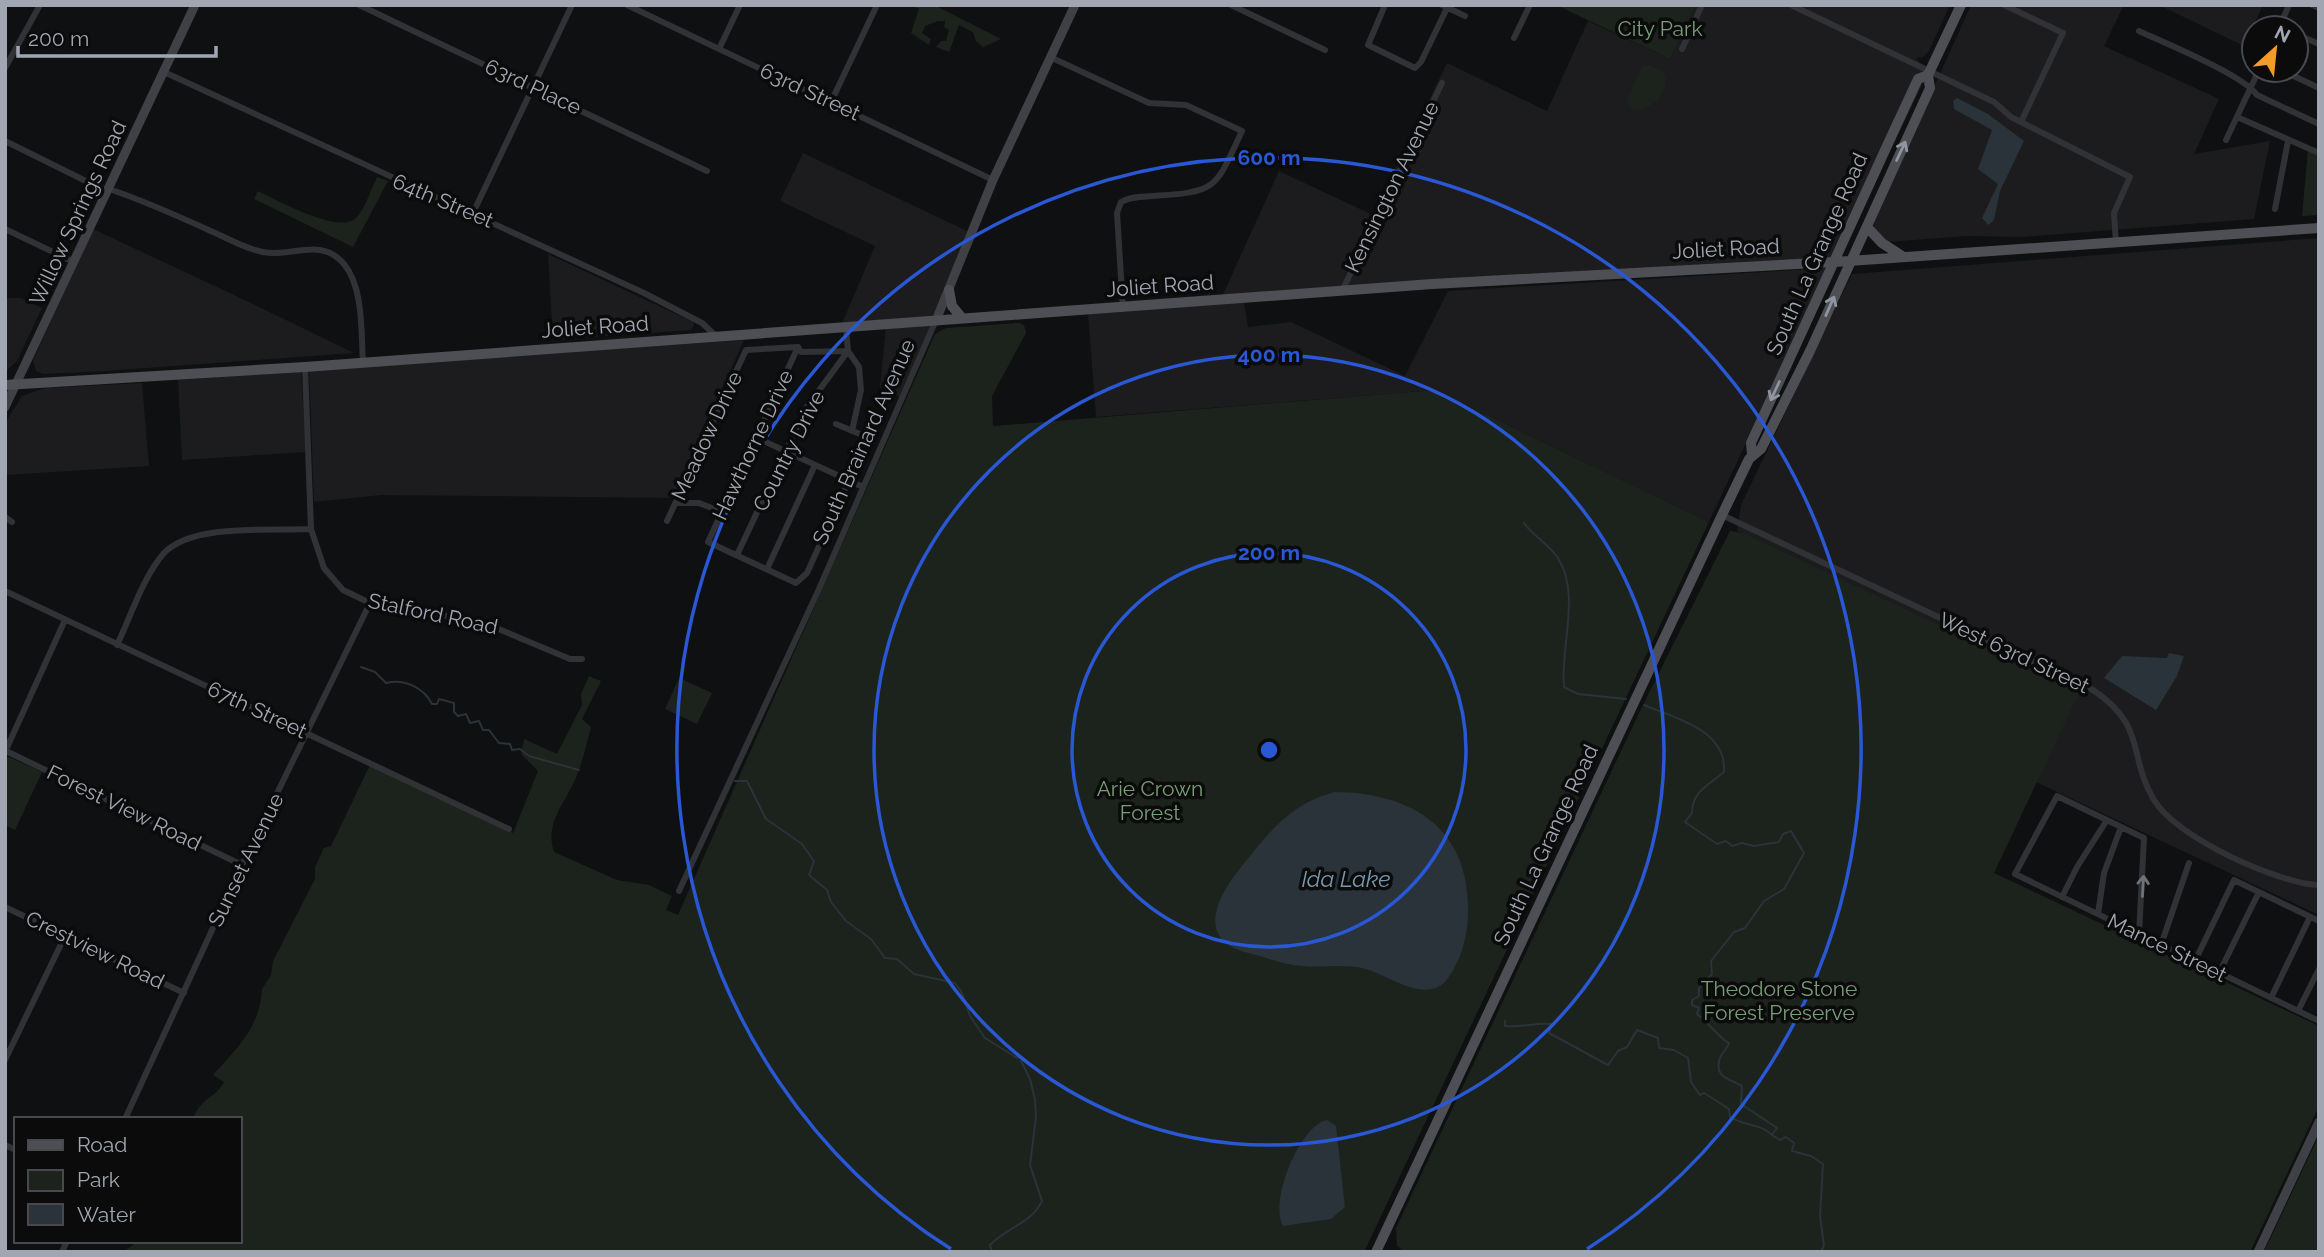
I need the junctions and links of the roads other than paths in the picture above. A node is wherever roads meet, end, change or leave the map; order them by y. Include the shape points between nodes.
1 (40, 5) edge
2 (195, 5) edge
3 (359, 5) edge
4 (572, 5) edge
5 (627, 5) edge
6 (740, 5) edge
7 (877, 5) edge
8 (1074, 5) edge
9 (1231, 5) edge
10 (1385, 5) edge
11 (1530, 5) edge
12 (1702, 5) edge
13 (1791, 5) edge
14 (1961, 5) edge
15 (2004, 5) edge
16 (2312, 5) edge
17 (1445, 6) edge
18 (2319, 8) edge
19 (1465, 16) dead end
20 (2139, 31) dead end
21 (1514, 38) dead end
22 (719, 49) junction
23 (1682, 49) dead end
24 (1325, 50) dead end
25 (1050, 57) junction
26 (5, 68) edge
27 (164, 72) junction
28 (1929, 73) junction
29 (1442, 83) dead end
30 (2251, 86) junction
31 (534, 87) junction
32 (831, 102) junction
33 (2237, 117) junction
34 (2021, 122) junction
35 (2319, 124) edge
36 (2226, 140) dead end
37 (5, 141) edge
38 (2288, 141) junction
39 (2319, 153) edge
40 (707, 171) dead end
41 (993, 180) junction
42 (108, 190) junction
43 (2275, 209) dead end
44 (473, 213) junction
45 (1867, 226) junction
46 (2319, 228) edge
47 (5, 229) edge
48 (2116, 243) junction
49 (1903, 256) junction
50 (1850, 261) junction
51 (74, 262) junction
52 (1835, 262) junction
53 (949, 289) junction
54 (1342, 291) junction
55 (1124, 309) junction
56 (937, 318) junction
57 (962, 318) junction
58 (846, 329) junction
59 (717, 337) junction
60 (798, 348) junction
61 (848, 351) junction
62 (363, 363) junction
63 (305, 367) junction
64 (10, 385) edge
65 (5, 407) edge
66 (836, 424) dead end
67 (852, 430) junction
68 (867, 437) dead end
69 (757, 438) junction
70 (785, 451) junction
71 (1752, 455) junction
72 (816, 465) junction
73 (849, 480) junction
74 (863, 487) junction
75 (676, 503) junction
76 (722, 512) junction
77 (1722, 515) junction
78 (667, 521) dead end
79 (311, 530) junction
80 (737, 555) junction
81 (767, 569) junction
82 (5, 591) edge
83 (370, 603) junction
84 (65, 620) junction
85 (117, 645) junction
86 (582, 659) dead end
87 (307, 734) junction
88 (6, 752) edge
89 (2107, 820) junction
90 (2121, 827) junction
91 (509, 829) dead end
92 (2189, 863) dead end
93 (242, 865) junction
94 (2319, 885) edge
95 (679, 891) dead end
96 (2259, 892) junction
97 (2062, 897) junction
98 (5, 907) edge
99 (2098, 914) junction
100 (2310, 917) junction
101 (2319, 921) edge
102 (2139, 934) junction
103 (65, 936) junction
104 (2161, 945) junction
105 (2195, 961) junction
106 (2319, 969) edge
107 (2219, 973) junction
108 (184, 993) junction
109 (2271, 998) junction
110 (2298, 1011) junction
111 (2319, 1021) edge
112 (5, 1060) edge
113 (126, 1117) edge
114 (2319, 1122) edge
115 (1379, 1251) edge
116 (2258, 1252) edge

1 - 26 street
2 - 27 street, Willow Springs Road
3 - 31 street, 63rd Place
4 - 31 street
5 - 22 street, 63rd Street
6 - 22 street
7 - 32 street
8 - 25 street, South Brainard Avenue
9 - 24 street
10 - 17 street via 1367,42 1370,48 1418,67
11 - 21 street
12 - 23 street
13 - 28 street
14 - 28 main road, South La Grange Road
15 - 34 street via 2063,33
16 - 18 street
17 - 19 street
20 - 30 street
22 - 32 street, 63rd Street
25 - 41 street, South Brainard Avenue
25 - 55 street via 1149,103 1186,105 1242,131 1223,172 1210,188 1121,202 1117,214
27 - 42 street, Willow Springs Road
27 - 44 street, 64th Street via 438,201
28 - 34 street via 1994,102
45 -> 28 main road, South La Grange Road via 1930,88
28 - 52 main road, South La Grange Road via 1918,79
29 - 54 street, Kensington Avenue
30 - 33 street
30 - 35 street via 2257,94
31 - 40 street, 63rd Place
31 - 44 street
32 - 41 street, 63rd Street
33 - 36 street
33 - 38 street
34 - 48 street via 2130,177 2113,212
37 - 42 street
38 - 39 street
38 - 43 street
41 - 53 street, South Brainard Avenue
42 - 51 street, Willow Springs Road
42 - 62 street via 151,202 263,253 313,248 333,255 352,279
44 - 59 street, 64th Street via 702,323
45 - 49 main road
45 - 50 main road, South La Grange Road
46 - 48 main road, Joliet Road
47 - 51 street
48 - 49 main road, Joliet Road
49 - 50 main road, Joliet Road
50 - 52 main road, Joliet Road
71 -> 50 main road, South La Grange Road via 1761,449 1775,422
51 - 64 street, Willow Springs Road
52 - 54 main road, Joliet Road
52 -> 71 main road, South La Grange Road via 1751,443
53 - 56 street, South Brainard Avenue
53 - 57 main road via 952,306
54 - 55 main road, Joliet Road
55 - 57 main road, Joliet Road
56 - 57 main road, Joliet Road
56 - 58 main road, Joliet Road
56 - 74 street, South Brainard Avenue
58 - 59 main road, Joliet Road
58 - 61 street
59 - 62 main road, Joliet Road
60 - 61 street via 801,352
60 - 69 street, Hawthorne Drive
60 - 75 street, Meadow Drive via 746,351
61 - 67 street via 859,367 861,390
61 - 70 street, Country Drive via 806,408
62 - 63 main road, Joliet Road
63 - 64 main road, Joliet Road
63 - 79 street, Stalford Road
64 - 65 street, Willow Springs Road
66 - 67 street
67 - 68 street
69 - 70 street
69 - 76 street, Hawthorne Drive
70 - 72 street
70 - 80 street, Country Drive
71 - 77 main road, South La Grange Road
72 - 73 street
72 - 81 street
73 - 74 street
73 - 81 street via 807,573 796,583
74 - 95 street, South Brainard Avenue
75 - 76 street via 699,503
75 - 78 street, Meadow Drive
76 - 80 street, Hawthorne Drive via 708,542
77 - 94 street, West 63rd Street via 2093,690 2129,726 2153,798 2174,824 2281,878
77 - 115 main road, South La Grange Road
79 - 83 street, Stalford Road via 324,568 343,590
79 - 85 street via 200,533 176,544 156,564
80 - 81 street
82 - 84 street, 67th Street
83 - 86 street, Stalford Road via 482,622 570,659
83 - 87 street, Sunset Avenue
84 - 85 street, 67th Street
84 - 88 street
85 - 87 street, 67th Street
87 - 91 street, 67th Street
87 - 93 street, Sunset Avenue
88 - 93 street, Forest View Road
89 - 90 street
89 - 97 street
89 - 97 street, Mance Street via 2057,796 2015,874
90 - 99 street via 2104,873
102 -> 90 street via 2144,838
92 - 104 street
93 - 108 street, Sunset Avenue
96 - 100 street
96 - 105 street via 2234,880
96 - 107 street
97 - 99 street, Mance Street
98 - 103 street, Crestview Road
99 - 102 street, Mance Street
100 - 101 street
100 - 109 street
102 - 104 street, Mance Street
103 - 108 street, Crestview Road
103 - 112 street
104 - 105 street, Mance Street
105 - 107 street, Mance Street
106 - 110 street
107 - 109 street, Mance Street
108 - 113 street, Sunset Avenue
109 - 110 street, Mance Street
110 - 111 street, Mance Street
114 - 116 street

